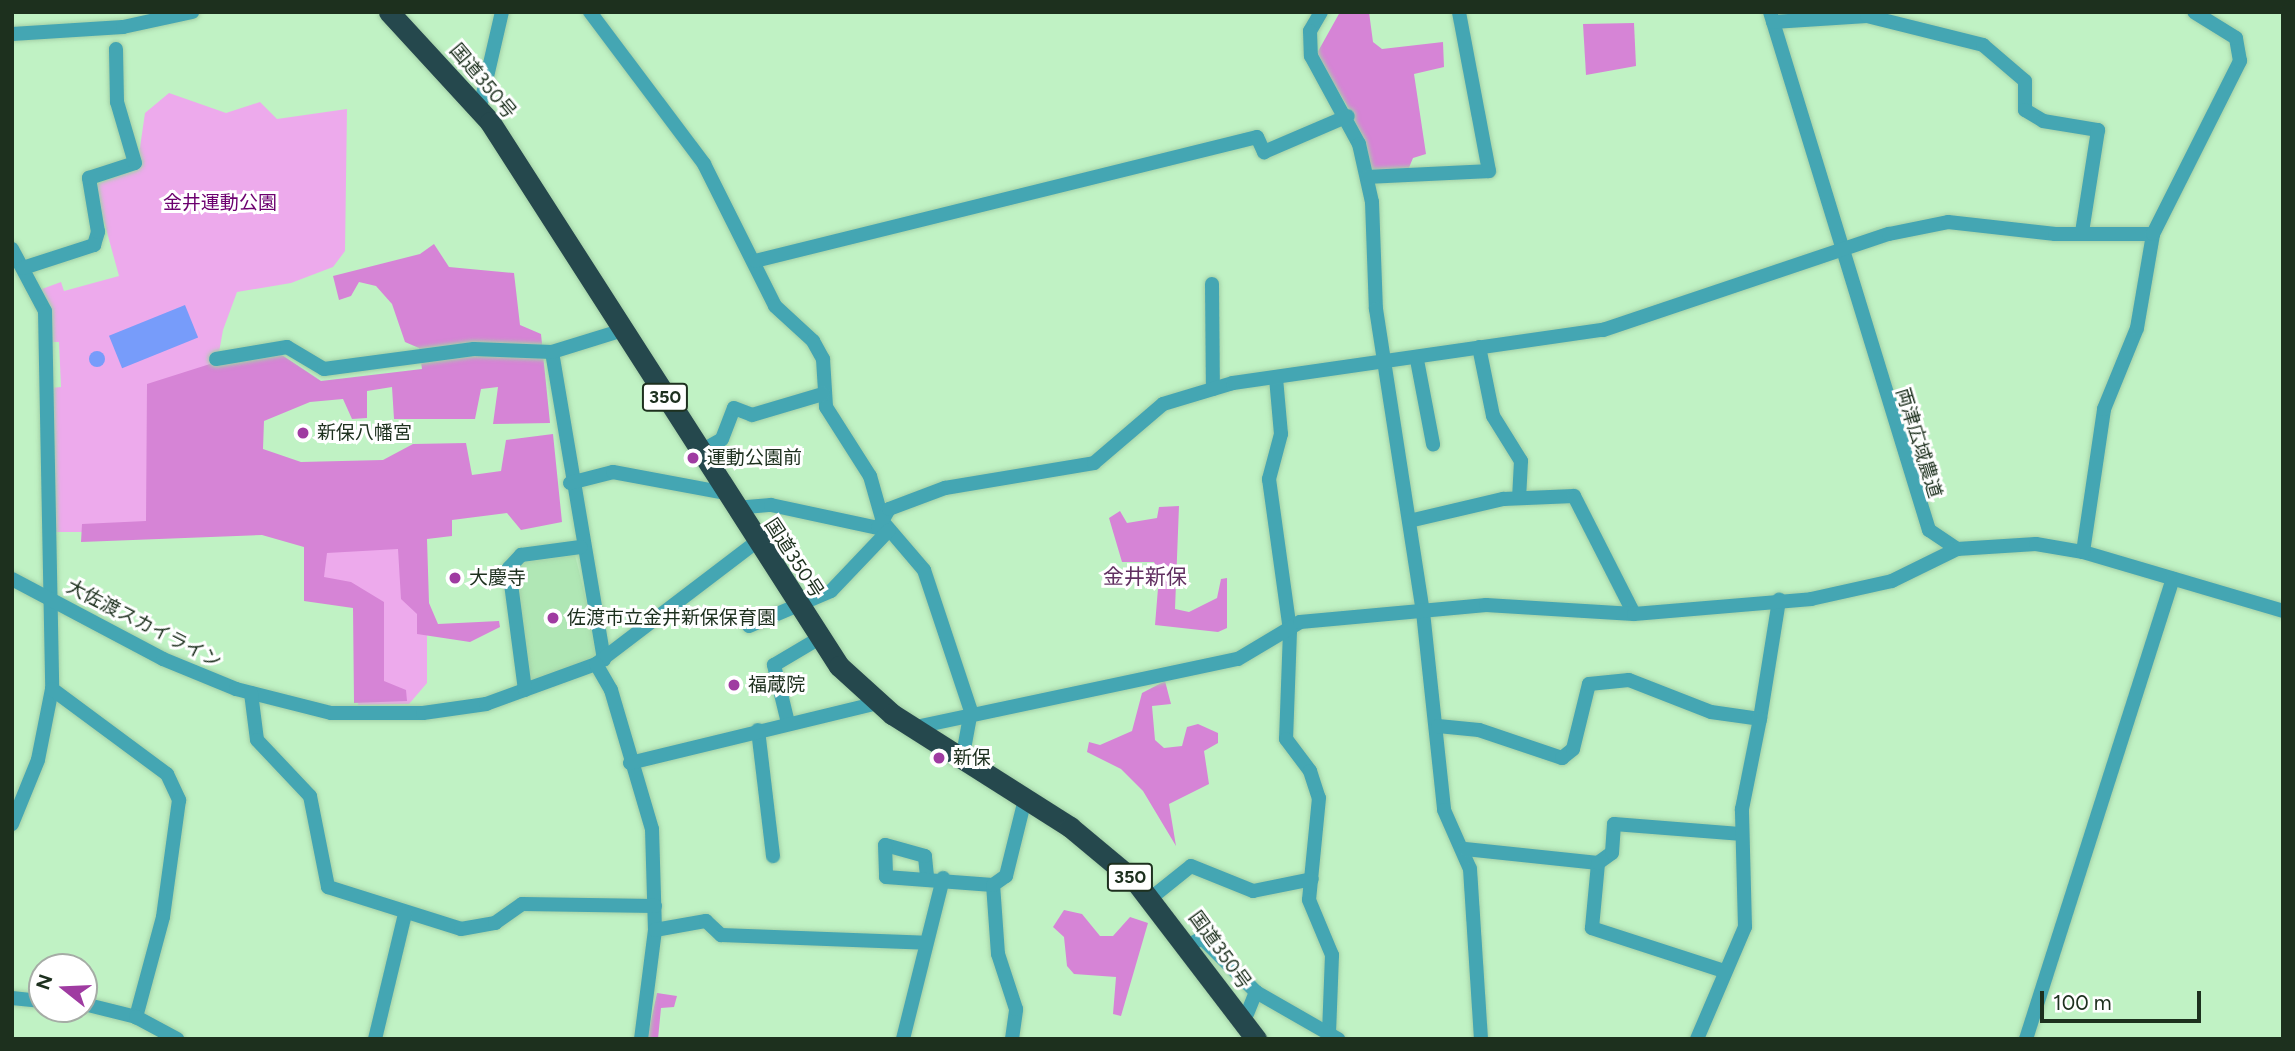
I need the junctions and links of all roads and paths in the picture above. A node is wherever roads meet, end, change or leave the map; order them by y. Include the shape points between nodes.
1 (192, 12) edge
2 (389, 12) edge
3 (502, 12) edge
4 (590, 12) edge
5 (1321, 12) edge
6 (1459, 12) edge
7 (2194, 12) edge
8 (1772, 17) edge
9 (12, 34) edge
10 (116, 50) dead end
11 (480, 107) junction
12 (1348, 116) junction
13 (1368, 177) junction
14 (2082, 232) junction
15 (2153, 234) junction
16 (12, 249) edge
17 (1840, 249) junction
18 (755, 261) junction
19 (23, 268) junction
20 (1212, 284) dead end
21 (623, 330) junction
22 (1479, 347) junction
23 (552, 352) junction
24 (216, 359) dead end
25 (1417, 360) junction
26 (1385, 365) junction
27 (1276, 378) junction
28 (1213, 389) junction
29 (824, 394) junction
30 (1433, 444) dead end
31 (699, 452) junction
32 (570, 483) junction
33 (1520, 497) junction
34 (730, 500) junction
35 (1409, 521) junction
36 (886, 526) junction
37 (756, 541) junction
38 (580, 547) junction
39 (1957, 549) junction
40 (2082, 552) junction
41 (12, 579) edge
42 (2173, 579) junction
43 (47, 596) junction
44 (1779, 600) junction
45 (796, 603) junction
46 (1423, 611) junction
47 (2283, 611) edge
48 (1634, 614) junction
49 (750, 626) dead end
50 (1290, 631) junction
51 (818, 639) junction
52 (600, 662) junction
53 (52, 689) junction
54 (525, 690) junction
55 (251, 693) junction
56 (878, 703) junction
57 (971, 711) junction
58 (1760, 719) junction
59 (788, 723) junction
60 (1438, 726) junction
61 (912, 728) junction
62 (758, 730) junction
63 (962, 760) junction
64 (630, 763) junction
65 (1026, 799) junction
66 (14, 817) edge
67 (1740, 834) junction
68 (1465, 849) junction
69 (773, 856) dead end
70 (1598, 863) junction
71 (927, 876) dead end
72 (943, 878) junction
73 (1312, 879) junction
74 (993, 885) junction
75 (1151, 898) junction
76 (655, 906) junction
77 (405, 914) junction
78 (655, 930) junction
79 (926, 943) junction
80 (1189, 945) junction
81 (1724, 971) junction
82 (1255, 992) junction
83 (98, 1008) edge
84 (1247, 1014) dead end
85 (136, 1017) junction
86 (1334, 1036) edge
87 (177, 1039) edge
88 (375, 1039) edge
89 (641, 1039) edge
90 (902, 1039) edge
91 (1012, 1039) edge
92 (1256, 1039) edge
93 (1481, 1039) edge
94 (1697, 1039) edge
95 (2026, 1039) edge

1 - 9 street via 123,27
2 - 11 highway, 国道350号 / 350
3 - 11 street
4 - 18 street via 704,164
5 - 12 street via 1310,31 1311,56
6 - 13 street via 1489,172
7 - 15 street via 2236,38 2240,61
8 - 14 street via 1867,16 1983,46 2025,81 2025,110 2043,121 2098,130
8 - 17 street, 両津広域農道
10 - 19 street via 117,102 135,163 89,178 98,232 94,245
11 - 21 highway, 国道350号 / 350
12 - 13 street
12 - 18 street via 1264,152 1258,137
13 - 26 street
14 - 15 street
14 - 17 street via 1948,222
15 - 40 street via 2137,328 2104,409
16 - 19 street
17 - 22 street via 1621,325
17 - 39 street, 両津広域農道 via 1921,516 1938,540
18 - 29 street via 781,314 813,341 822,359
19 - 43 street via 46,318
20 - 28 street
21 - 23 street
21 - 31 highway, 国道350号 / 350
22 - 25 street
22 - 33 street via 1493,416 1521,461
23 - 24 street via 474,349 324,369 288,346
23 - 32 street
25 - 26 street
25 - 30 street
26 - 27 street
26 - 35 street
27 - 28 street
27 - 50 street via 1281,434 1269,479 1270,508 1279,533
28 - 36 street via 1163,404 1094,463 945,488 889,509
29 - 31 street via 752,415 734,408 722,439
29 - 36 street via 870,476
31 - 34 highway, 国道350号 / 350
32 - 34 street via 613,472
32 - 38 street
33 - 35 street
33 - 48 street via 1574,496
34 - 36 street via 771,505 831,523
34 - 37 highway, 国道350号 / 350
35 - 46 street
36 - 45 street via 831,591
36 - 57 street via 924,570
37 - 45 highway, 国道350号 / 350
37 - 52 street, 大佐渡スカイライン
38 - 52 street
38 - 54 street via 521,555 509,568
39 - 40 street via 2036,544
39 - 44 street via 1892,581
40 - 42 street
41 - 43 street, 大佐渡スカイライン
42 - 47 street
42 - 95 street
43 - 53 street
43 - 55 street, 大佐渡スカイライン via 181,668
44 - 48 street
44 - 58 street
45 - 49 street
45 - 51 highway, 国道350号 / 350
46 - 48 street via 1486,605
46 - 50 street via 1300,622
46 - 60 street
50 - 57 street via 1238,659
50 - 73 street via 1286,739 1310,771 1319,798
51 - 56 highway, 国道350号 / 350
51 - 59 street via 775,661
52 - 54 street, 大佐渡スカイライン
52 - 64 street
53 - 66 street via 38,760
53 - 85 street via 167,774 179,800 163,917
54 - 55 street, 大佐渡スカイライン via 467,708 423,713 331,713
55 - 77 street via 257,740 310,796 328,887
56 - 59 street
56 - 61 highway, 国道350号 / 350
57 - 61 street
57 - 63 street
58 - 60 street via 1711,712 1629,680 1589,684 1573,749 1563,758 1479,730
58 - 67 street
59 - 62 street
60 - 68 street via 1447,825
61 - 63 highway, 国道350号 / 350
62 - 64 street
62 - 69 street
63 - 65 highway, 国道350号 / 350
64 - 76 street via 650,819
65 - 74 street via 1006,876
65 - 75 highway, 国道350号 / 350 via 1093,844
67 - 70 street via 1614,824 1612,853
67 - 81 street via 1745,927
68 - 70 street
68 - 93 street
70 - 81 street via 1592,928
71 - 72 street
72 - 74 street
72 - 79 street
73 - 75 street via 1252,891 1191,866
73 - 86 street via 1310,900 1332,955
74 - 91 street via 998,954 1016,1009
75 - 80 highway, 国道350号 / 350
76 - 77 street via 522,904 495,923 461,929
76 - 78 street
77 - 88 street
78 - 79 street via 706,921 721,935
78 - 89 street
79 - 90 street
80 - 82 street via 1202,939
80 - 92 highway, 国道350号 / 350
81 - 94 street
82 - 84 street
82 - 86 street
83 - 85 street
85 - 87 street

